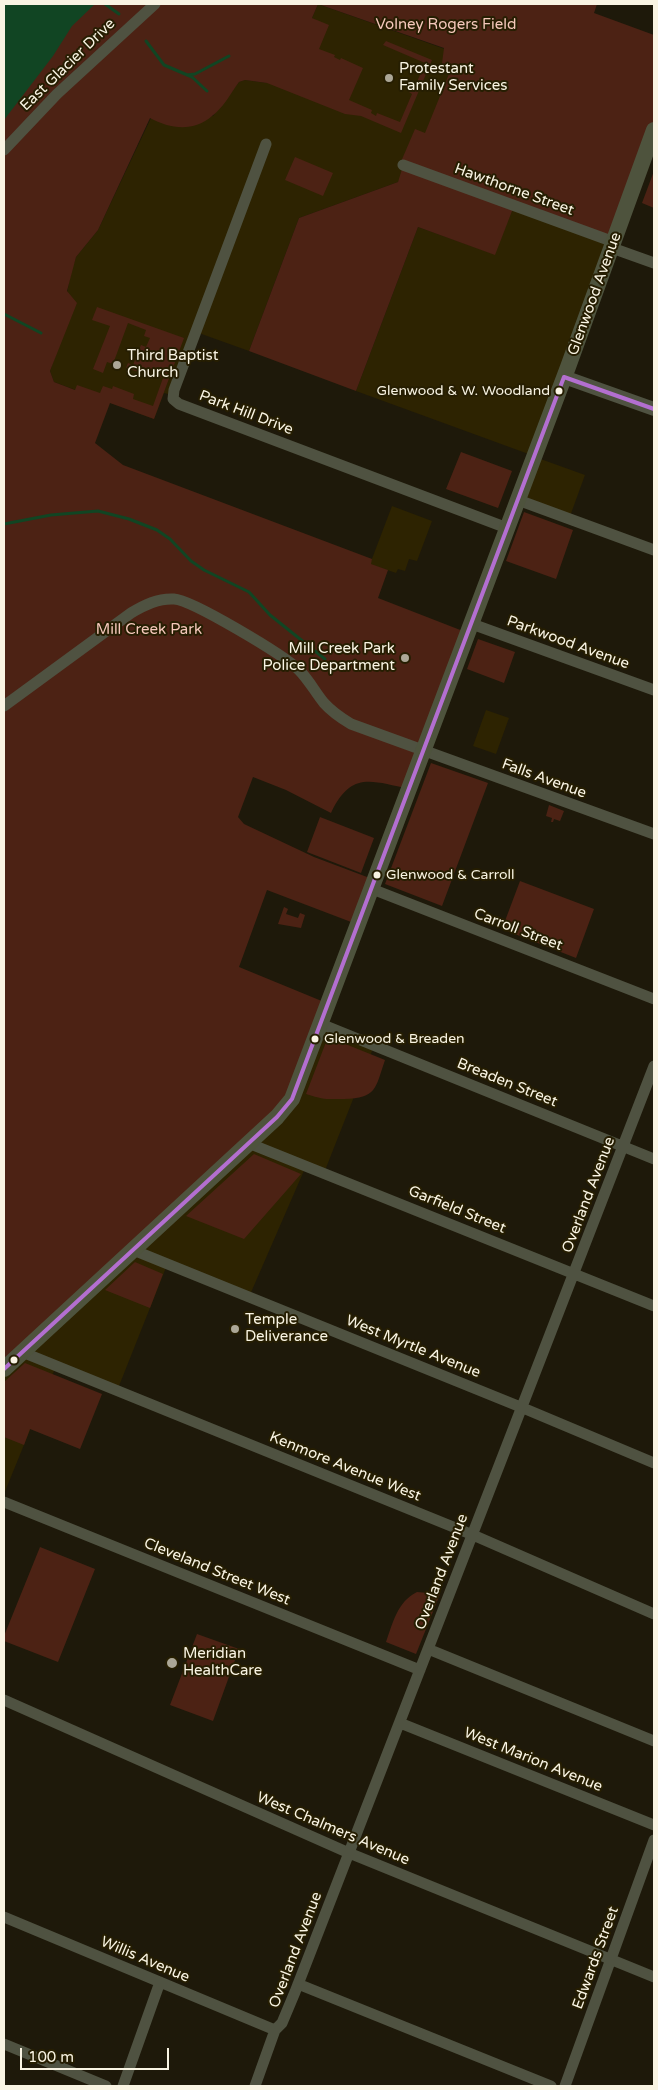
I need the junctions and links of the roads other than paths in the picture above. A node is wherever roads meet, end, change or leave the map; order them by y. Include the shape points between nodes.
1 (155, 4) edge
2 (654, 130) edge
3 (266, 144) dead end
4 (4, 150) edge
5 (404, 166) dead end
6 (613, 245) junction
7 (654, 263) edge
8 (564, 376) junction
9 (654, 409) edge
10 (518, 500) junction
11 (507, 528) junction
12 (654, 550) edge
13 (472, 624) junction
14 (654, 690) edge
15 (4, 706) edge
16 (424, 752) junction
17 (654, 834) edge
18 (372, 889) junction
19 (654, 999) edge
20 (321, 1024) junction
21 (654, 1066) edge
22 (248, 1143) junction
23 (624, 1147) junction
24 (654, 1159) edge
25 (133, 1250) junction
26 (574, 1274) junction
27 (654, 1306) edge
28 (22, 1352) junction
29 (4, 1369) edge
30 (522, 1408) junction
31 (654, 1463) edge
32 (4, 1502) edge
33 (473, 1535) junction
34 (654, 1614) edge
35 (428, 1650) junction
36 (420, 1670) junction
37 (4, 1700) edge
38 (400, 1723) junction
39 (654, 1741) edge
40 (654, 1826) edge
41 (654, 1840) edge
42 (349, 1854) junction
43 (4, 1917) edge
44 (611, 1960) junction
45 (654, 1977) edge
46 (160, 1982) junction
47 (298, 1984) junction
48 (275, 2030) junction
49 (4, 2044) edge
50 (106, 2086) edge
51 (123, 2086) edge
52 (255, 2086) edge
53 (551, 2086) edge
54 (565, 2086) edge

1 - 4 street, East Glacier Drive via 57,94
2 - 6 main road, Glenwood Avenue
3 - 11 street, Park Hill Drive via 173,399 179,404
5 - 6 street, Hawthorne Street
6 - 7 street, Hawthorne Street
6 - 8 main road, Glenwood Avenue
8 - 9 street
8 - 10 main road, Glenwood Avenue
10 - 11 main road, Glenwood Avenue
10 - 12 street
11 - 13 main road, Glenwood Avenue
13 - 14 street, Parkwood Avenue
13 - 16 main road, Glenwood Avenue
15 - 16 street, Falls Avenue via 131,613 158,600 173,598 197,607 286,659 306,678 325,704 351,724
16 - 17 street, Falls Avenue
16 - 18 main road, Glenwood Avenue
18 - 19 street, Carroll Street
18 - 20 main road, Glenwood Avenue
20 - 22 main road, Glenwood Avenue via 292,1100
20 - 23 street, Breaden Street
21 - 23 street, Overland Avenue
22 - 25 main road, Glenwood Avenue
22 - 26 street, Garfield Street
23 - 24 street, Breaden Street
23 - 26 street, Overland Avenue
25 - 28 main road, Glenwood Avenue
25 - 30 street, West Myrtle Avenue
26 - 27 street, Garfield Street
26 - 30 street, Overland Avenue
28 - 29 main road, Glenwood Avenue
28 - 33 street, Kenmore Avenue West
30 - 31 street, West Myrtle Avenue
30 - 33 street, Overland Avenue
32 - 36 street, Cleveland Street West
33 - 34 street, Kenmore Avenue West
33 - 35 street, Overland Avenue
35 - 36 street, Overland Avenue
35 - 39 street
36 - 38 street, Overland Avenue
37 - 42 street, West Chalmers Avenue
38 - 40 street, West Marion Avenue
38 - 42 street, Overland Avenue
41 - 44 street, Edwards Street
42 - 44 street, West Chalmers Avenue
42 - 47 street, Overland Avenue
43 - 46 street, Willis Avenue
44 - 45 street, West Chalmers Avenue
44 - 54 street, Edwards Street
46 - 48 street, Willis Avenue
46 - 51 street
47 - 48 street, Overland Avenue via 282,2023
47 - 53 street
48 - 52 street, Overland Avenue
49 - 50 street

